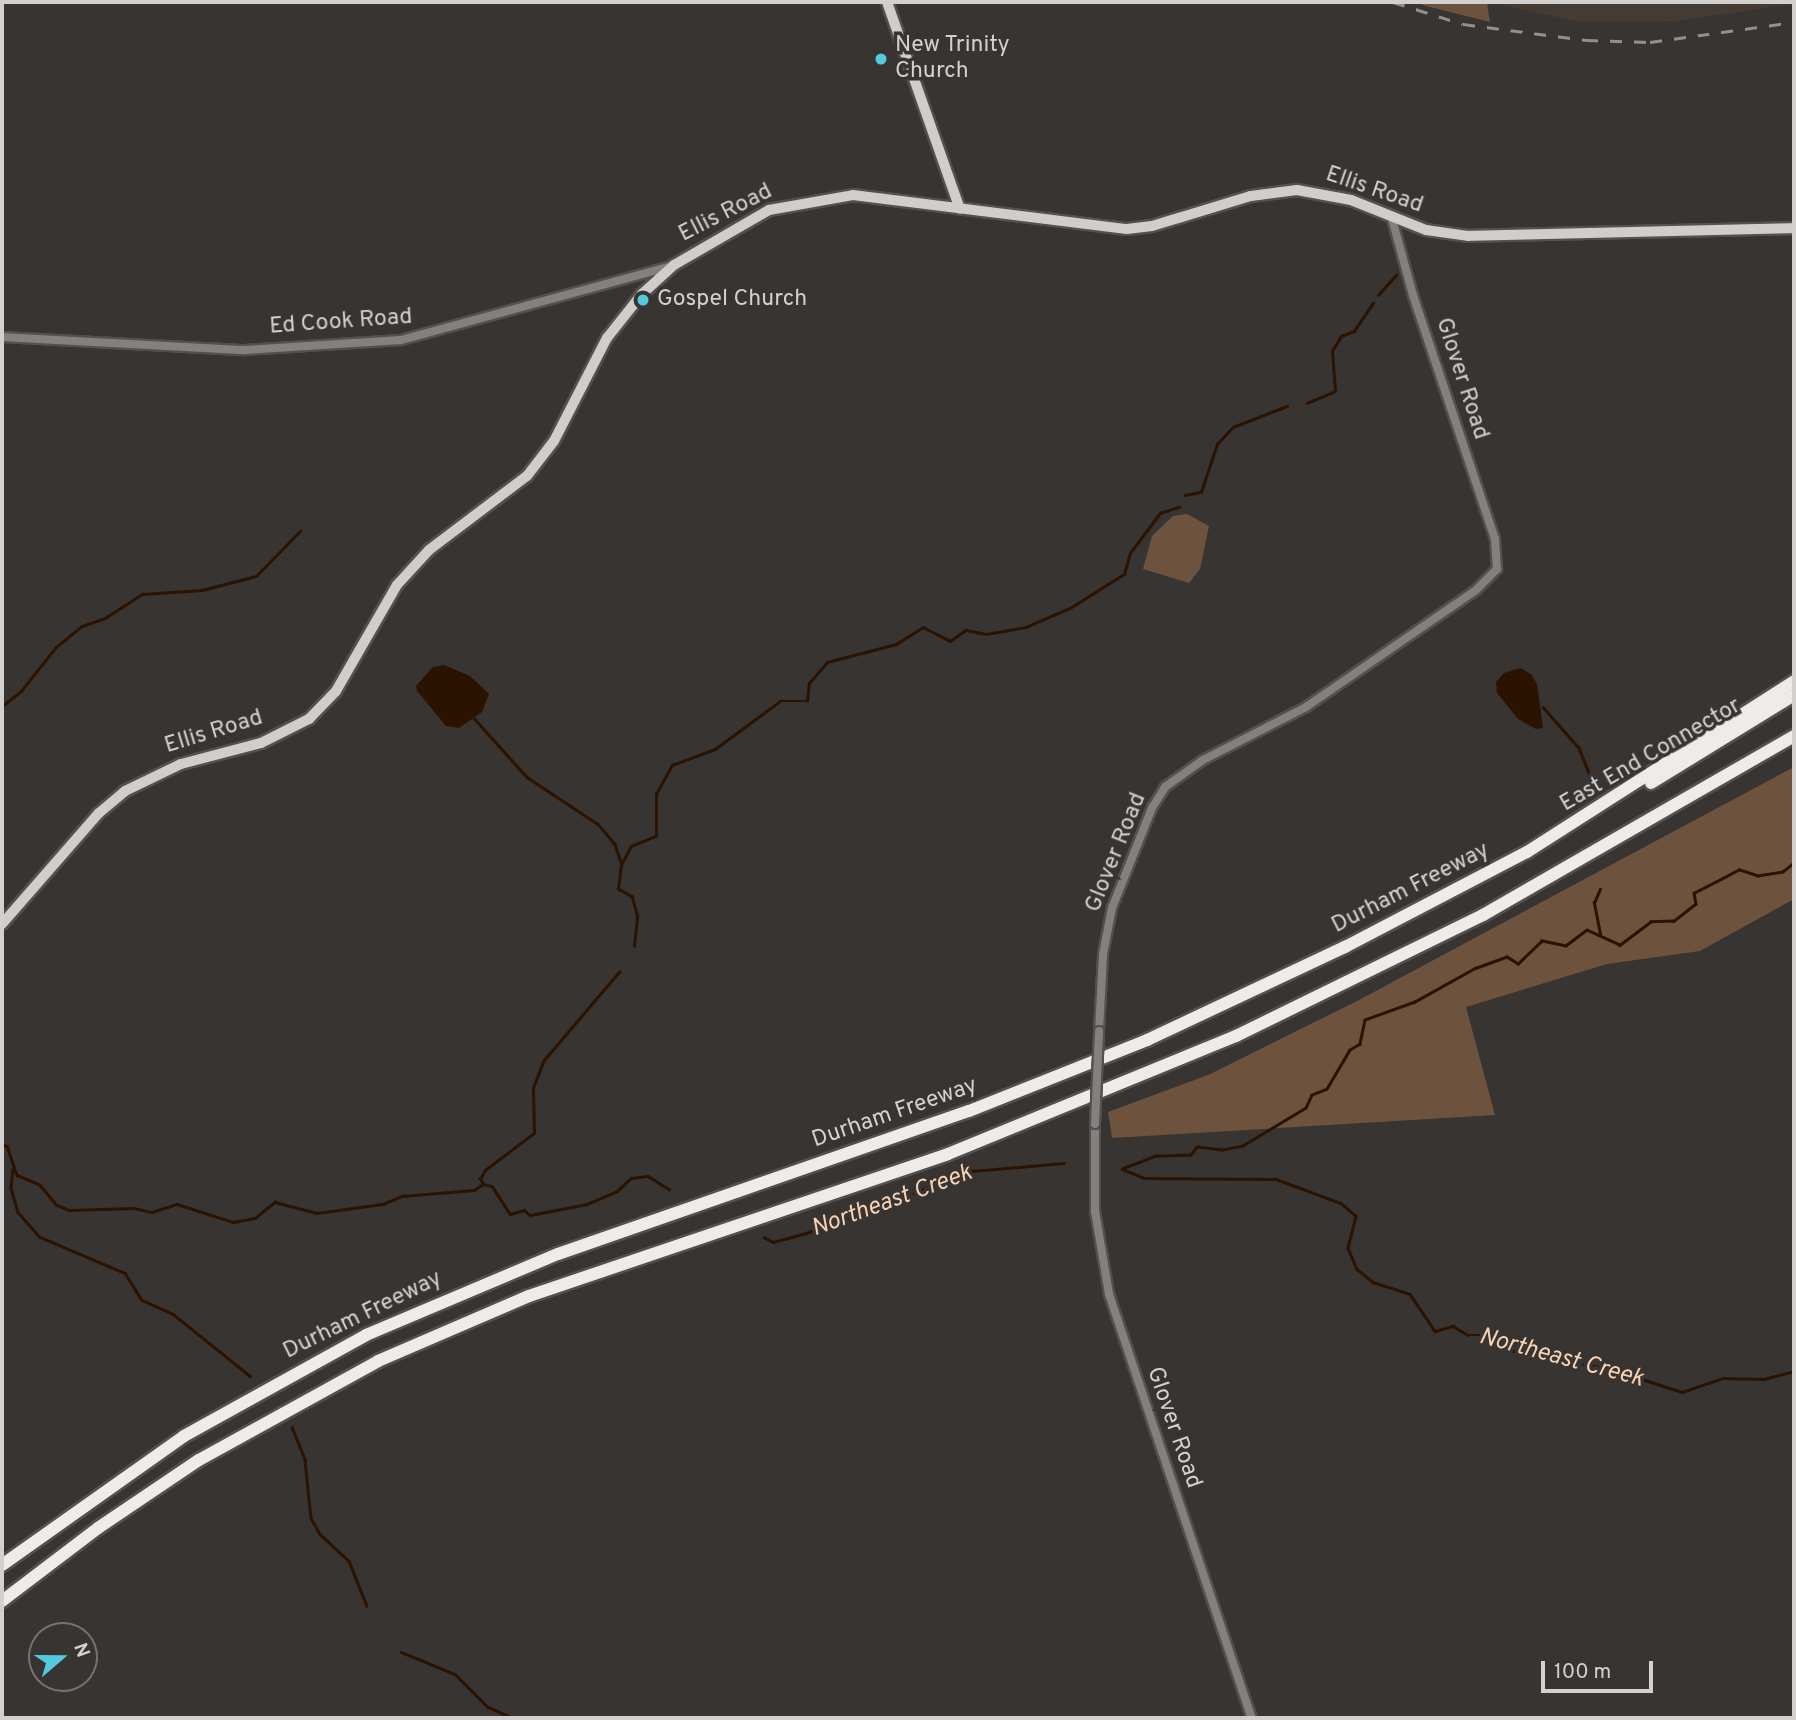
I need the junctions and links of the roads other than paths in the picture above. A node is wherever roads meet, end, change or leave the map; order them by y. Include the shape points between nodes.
1 (887, 2) edge
2 (960, 209) junction
3 (1392, 219) junction
4 (1794, 228) edge
5 (674, 265) junction
6 (2, 337) edge
7 (1794, 681) edge
8 (1794, 695) edge
9 (1794, 736) edge
10 (1527, 852) junction
11 (2, 924) edge
12 (2, 1565) edge
13 (2, 1601) edge
14 (1252, 1718) edge

1 - 2 main road
2 - 3 main road, Ellis Road via 1127,229 1152,226 1251,196 1297,190 1339,196
2 - 5 main road, Ellis Road via 878,197 809,200 769,210
3 - 4 main road, Ellis Road via 1468,236
3 - 14 street, Glover Road, bridge via 1498,550 1497,569 1476,590 1306,707 1203,760 1166,788 1152,808 1112,908 1103,954 1095,1211 1109,1294
5 - 6 street, Ed Cook Road via 475,324 401,340 213,349
5 - 11 main road, Ellis Road via 642,294 607,338 554,441 527,476 429,550 397,585 336,691 309,719 261,743 158,772 125,791 99,813
7 - 10 highway, Durham Freeway
8 - 10 highway, East End Connector via 1687,763
9 - 13 highway, Durham Freeway via 1520,896 1236,1036 948,1154 568,1281 378,1361 199,1460 86,1536
10 - 12 highway, Durham Freeway via 1345,947 1097,1061 918,1130 558,1254 404,1318 196,1429 81,1505

